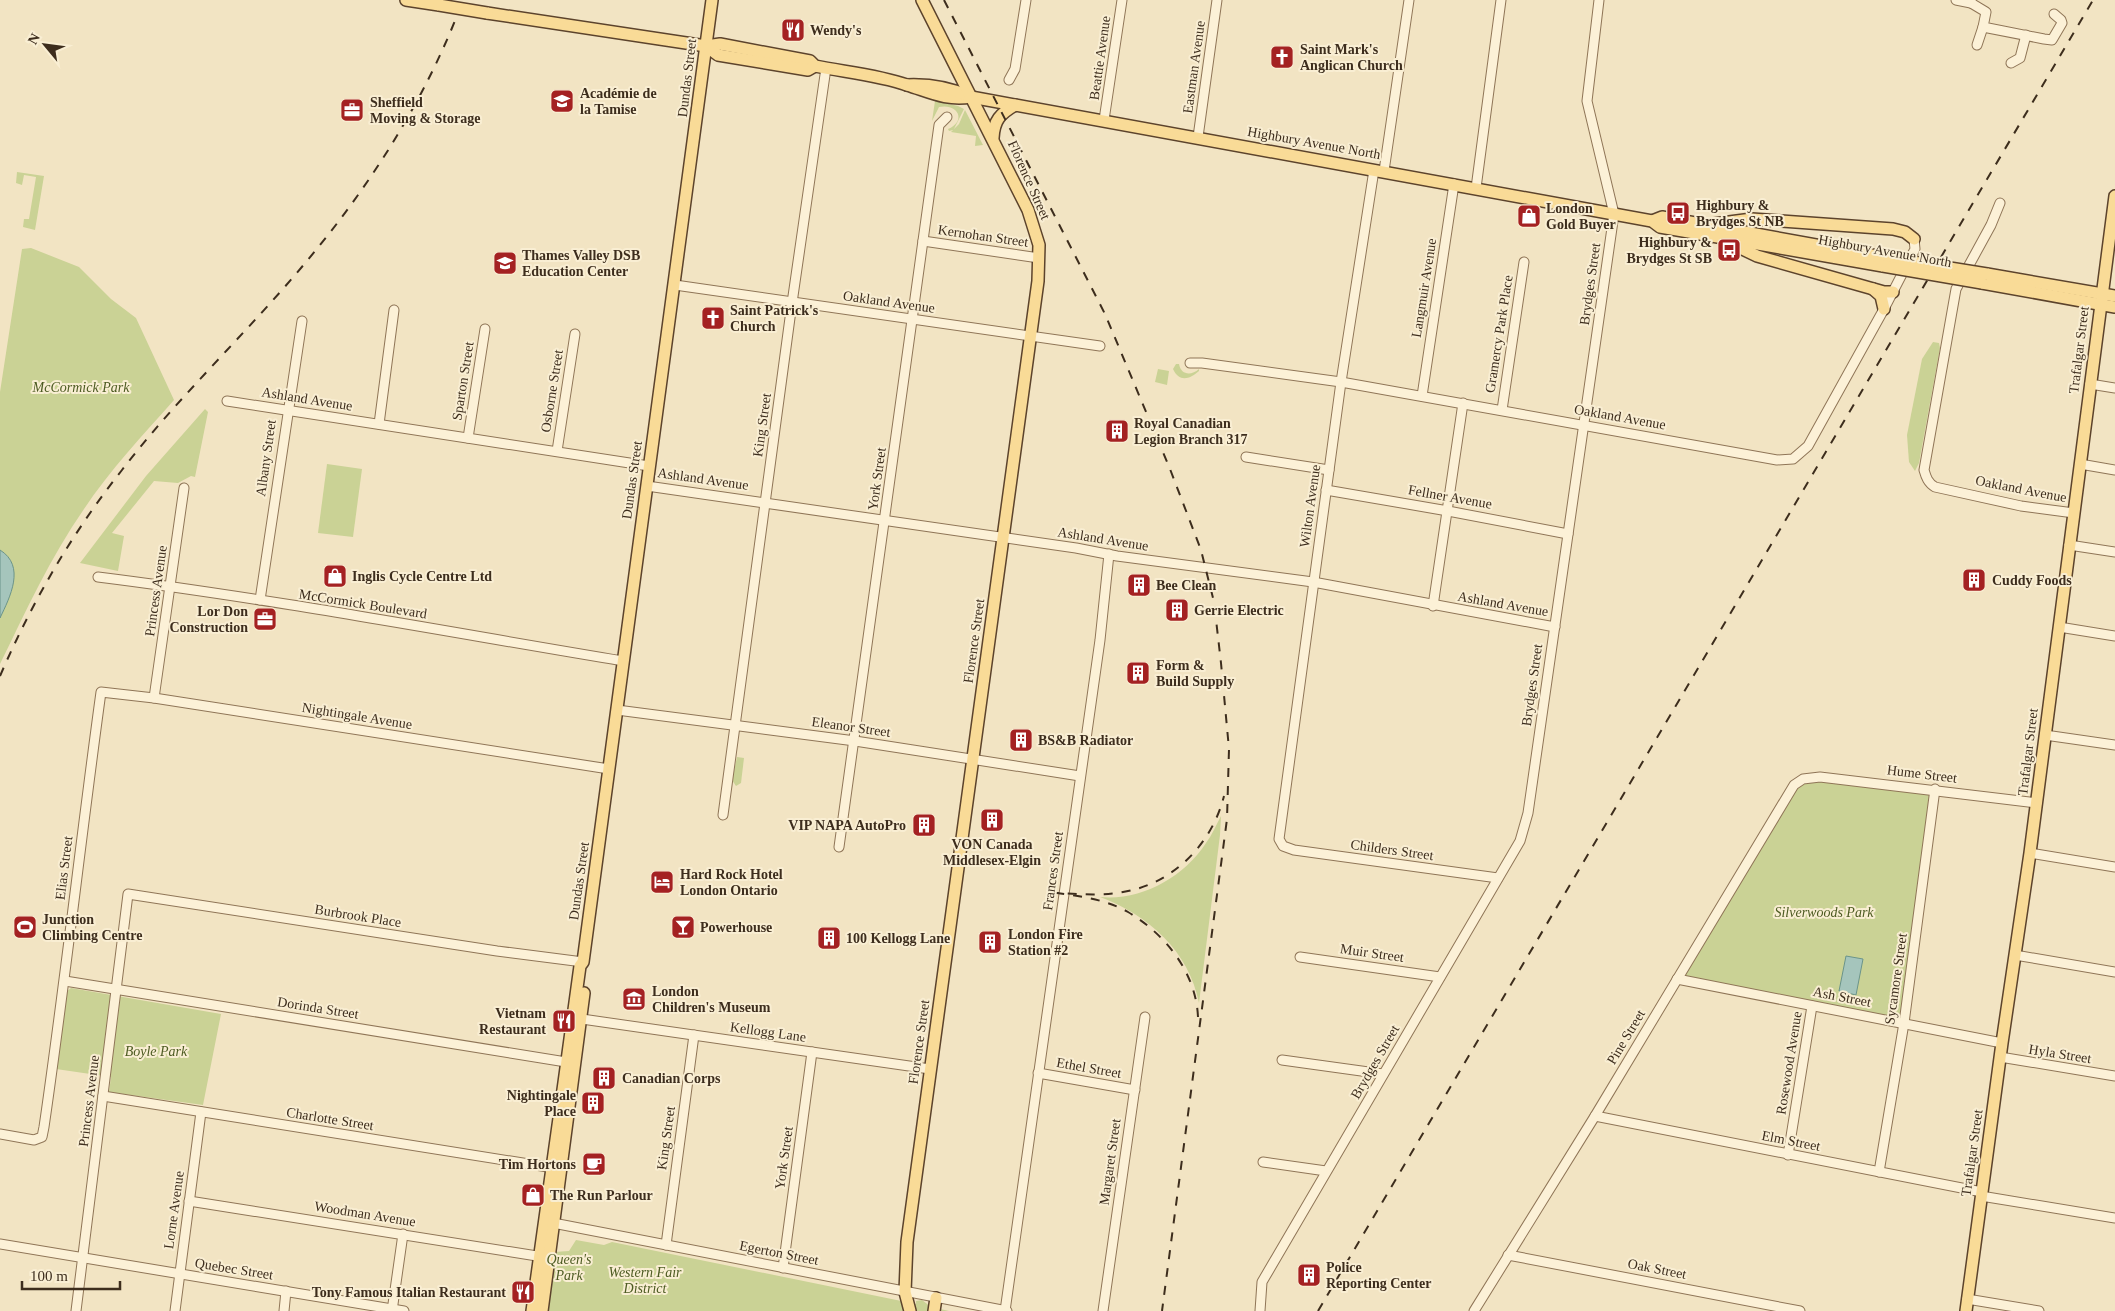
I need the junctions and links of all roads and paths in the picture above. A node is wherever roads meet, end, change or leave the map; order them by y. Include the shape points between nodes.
1 (406, 0) edge
2 (712, 0) edge
3 (922, 0) edge
4 (1026, 0) edge
5 (1122, 0) edge
6 (1217, 0) edge
7 (1409, 0) edge
8 (1501, 0) edge
9 (1599, 0) edge
10 (1956, 0) edge
11 (1971, 1) edge
12 (2054, 14) dead end
13 (1983, 26) junction
14 (2026, 34) junction
15 (1977, 45) dead end
16 (706, 46) junction
17 (2011, 63) dead end
18 (821, 67) junction
19 (1009, 80) dead end
20 (971, 97) junction
21 (1015, 105) junction
22 (947, 117) dead end
23 (1104, 120) junction
24 (1198, 137) junction
25 (993, 138) junction
26 (1379, 170) junction
27 (1454, 184) junction
28 (1476, 188) junction
29 (2115, 196) edge
30 (2000, 203) dead end
31 (1614, 214) junction
32 (1652, 221) junction
33 (1706, 226) junction
34 (1721, 238) junction
35 (1914, 239) joint
36 (923, 241) junction
37 (1039, 258) junction
38 (1524, 262) dead end
39 (1885, 262) junction
40 (675, 285) junction
41 (1873, 289) junction
42 (1892, 292) junction
43 (2115, 296) edge
44 (2101, 299) junction
45 (792, 302) junction
46 (2115, 307) edge
47 (1884, 309) junction
48 (394, 310) dead end
49 (912, 319) junction
50 (302, 321) dead end
51 (485, 329) dead end
52 (575, 334) dead end
53 (1030, 336) junction
54 (1100, 346) dead end
55 (1190, 363) dead end
56 (1341, 382) junction
57 (2090, 384) junction
58 (2115, 388) edge
59 (1422, 396) junction
60 (226, 401) dead end
61 (1463, 403) junction
62 (287, 410) junction
63 (1502, 410) junction
64 (379, 424) junction
65 (1583, 425) junction
66 (468, 438) junction
67 (557, 451) junction
68 (1246, 457) dead end
69 (2080, 464) junction
70 (649, 466) junction
71 (1329, 470) junction
72 (2115, 470) edge
73 (647, 486) junction
74 (184, 488) dead end
75 (1326, 490) junction
76 (766, 502) junction
77 (1448, 511) junction
78 (2074, 513) junction
79 (885, 521) junction
80 (1568, 534) junction
81 (1004, 538) junction
82 (2069, 545) junction
83 (2115, 552) edge
84 (1109, 554) junction
85 (98, 578) dead end
86 (1313, 582) junction
87 (170, 586) junction
88 (260, 600) junction
89 (1433, 606) junction
90 (1554, 628) junction
91 (2059, 628) junction
92 (2115, 636) edge
93 (623, 661) junction
94 (101, 692) joint
95 (154, 698) junction
96 (617, 710) junction
97 (735, 725) junction
98 (2045, 735) junction
99 (855, 742) junction
100 (2115, 745) edge
101 (972, 759) junction
102 (609, 769) junction
103 (1080, 776) junction
104 (1803, 779) joint
105 (1936, 790) junction
106 (2037, 803) junction
107 (723, 814) dead end
108 (1282, 846) joint
109 (839, 847) dead end
110 (2030, 853) junction
111 (2115, 868) edge
112 (1498, 878) junction
113 (128, 894) joint
114 (2015, 955) junction
115 (1300, 957) dead end
116 (583, 963) junction
117 (2115, 972) edge
118 (1440, 977) junction
119 (1677, 979) junction
120 (65, 981) junction
121 (116, 989) junction
122 (1812, 1006) junction
123 (1145, 1016) dead end
124 (577, 1019) junction
125 (1904, 1024) junction
126 (694, 1036) junction
127 (2002, 1043) junction
128 (812, 1052) junction
129 (2000, 1057) junction
130 (1282, 1060) dead end
131 (566, 1062) junction
132 (930, 1069) junction
133 (1038, 1073) junction
134 (1383, 1074) junction
135 (2115, 1076) edge
136 (572, 1084) junction
137 (1135, 1090) junction
138 (103, 1096) junction
139 (201, 1112) junction
140 (1595, 1116) junction
141 (0, 1134) edge
142 (1788, 1155) junction
143 (1263, 1162) dead end
144 (554, 1168) junction
145 (1326, 1171) junction
146 (1879, 1172) junction
147 (1982, 1194) junction
148 (190, 1200) junction
149 (2115, 1218) edge
150 (550, 1222) junction
151 (403, 1234) junction
152 (0, 1244) edge
153 (666, 1245) junction
154 (1508, 1255) junction
155 (537, 1256) dead end
156 (83, 1258) junction
157 (783, 1268) junction
158 (180, 1275) junction
159 (286, 1291) junction
160 (906, 1292) junction
161 (936, 1298) junction
162 (1968, 1299) junction
163 (392, 1310) edge
164 (76, 1311) edge
165 (175, 1311) edge
166 (284, 1311) edge
167 (404, 1311) edge
168 (532, 1311) edge
169 (542, 1311) edge
170 (910, 1311) edge
171 (934, 1311) edge
172 (1006, 1311) edge
173 (1103, 1311) edge
174 (1260, 1311) edge
175 (1474, 1311) edge
176 (1800, 1311) edge
177 (1966, 1311) edge
178 (2039, 1311) edge

1 - 16 main road, Highbury Avenue North, bridge
2 - 16 main road, Dundas Street
3 - 20 main road, Florence Street
4 - 19 street via 1015,68
5 - 23 street, Beattie Avenue
6 - 24 street, Eastman Avenue
7 - 26 street, Wilton Avenue
8 - 28 street
9 - 31 street, Brydges Street via 1586,101
10 - 11 street
11 - 13 street via 1986,12
12 - 14 street via 2062,23 2052,40
13 - 14 street
13 - 15 street
14 - 17 street via 2020,58
16 - 18 main road, Highbury Avenue North via 720,44 797,58
16 - 40 main road, Dundas Street
18 - 20 main road, Highbury Avenue North via 906,84 929,84
18 - 45 street, King Street
20 - 21 main road, Highbury Avenue North
20 - 25 main road, Florence Street
21 - 23 main road, Highbury Avenue North
21 - 25 main road via 997,118
22 - 36 street, York Street via 939,125
23 - 24 main road, Highbury Avenue North
24 - 26 main road, Highbury Avenue North
25 - 37 main road, Florence Street via 1028,210 1040,245
26 - 27 main road, Highbury Avenue North
26 - 56 street, Wilton Avenue
27 - 28 main road, Highbury Avenue North
27 - 59 street, Langmuir Avenue
28 - 31 main road, Highbury Avenue North
29 - 44 main road, Trafalgar Street
30 - 78 street, Oakland Avenue via 1956,289 1925,476 1935,486 2021,506
31 - 32 main road, Highbury Avenue North
31 - 65 street, Brydges Street
32 - 33 main road, Highbury Avenue North via 1662,217
32 - 34 main road, Highbury Avenue North via 1660,227
33 - 35 main road via 1752,218 1893,229
33 - 39 main road, Highbury Avenue North
34 - 39 main road, Highbury Avenue North
34 - 41 main road via 1757,256
35 - 42 street, Oakland Avenue via 1915,249
36 - 37 street, Kernohan Street
36 - 49 street, York Street
37 - 53 main road, Florence Street
38 - 63 street, Gramercy Park Place
39 - 44 main road, Highbury Avenue North, bridge
40 - 45 street, Oakland Avenue
40 - 70 main road, Dundas Street
41 - 42 main road
41 - 47 main road via 1881,296
42 - 47 street, Oakland Avenue
43 - 44 main road, Highbury Avenue North
44 - 46 main road, Highbury Avenue North
44 - 57 main road, Trafalgar Street
45 - 49 street, Oakland Avenue
45 - 76 street, King Street
47 - 65 street, Oakland Avenue via 1808,446 1793,459 1777,460
48 - 64 street
49 - 53 street, Oakland Avenue
49 - 79 street, York Street
50 - 62 street, Albany Street
51 - 66 street, Sparton Street
52 - 67 street, Osborne Street
53 - 54 street, Oakland Avenue
53 - 81 main road, Florence Street
55 - 56 street, Oakland Avenue
56 - 59 street, Oakland Avenue
56 - 71 street, Wilton Avenue
57 - 58 street
57 - 69 main road, Trafalgar Street
59 - 61 street, Oakland Avenue
60 - 62 street, Ashland Avenue
61 - 63 street, Oakland Avenue
61 - 77 street
62 - 64 street, Ashland Avenue
62 - 88 street, Albany Street
63 - 65 street, Oakland Avenue
64 - 66 street, Ashland Avenue
65 - 80 street, Brydges Street
66 - 67 street, Ashland Avenue
67 - 70 street, Ashland Avenue
68 - 71 street
69 - 72 street
69 - 78 main road, Trafalgar Street
70 - 73 main road, Dundas Street
71 - 75 street, Wilton Avenue
73 - 76 street, Ashland Avenue
73 - 93 main road, Dundas Street
74 - 87 street, Princess Avenue
75 - 77 street, Fellner Avenue
75 - 86 street, Wilton Avenue
76 - 79 street, Ashland Avenue
76 - 97 street, King Street
77 - 80 street, Fellner Avenue
77 - 89 street
78 - 82 main road, Trafalgar Street
79 - 81 street, Ashland Avenue
79 - 99 street, York Street
80 - 90 street, Brydges Street
81 - 84 street, Ashland Avenue
81 - 101 main road, Florence Street
82 - 83 street
82 - 91 main road, Trafalgar Street
84 - 86 street, Ashland Avenue
84 - 103 street, Frances Street
85 - 87 street, McCormick Boulevard
86 - 89 street, Ashland Avenue
86 - 108 street, Wilton Avenue via 1281,820 1279,839
87 - 88 street, McCormick Boulevard
87 - 95 street, Princess Avenue
88 - 93 street, McCormick Boulevard
89 - 90 street, Ashland Avenue
90 - 112 street, Brydges Street via 1528,813 1520,841
91 - 92 street
91 - 98 main road, Trafalgar Street
93 - 96 main road, Dundas Street
94 - 95 street, Nightingale Avenue
94 - 120 street, Elias Street
95 - 102 street, Nightingale Avenue
96 - 97 street, Eleanor Street
96 - 102 main road, Dundas Street
97 - 99 street, Eleanor Street
97 - 107 street, King Street
98 - 100 street
98 - 106 main road, Trafalgar Street
99 - 101 street, Eleanor Street
99 - 109 street, York Street
101 - 103 street, Eleanor Street
101 - 132 main road, Florence Street
102 - 116 main road, Dundas Street
103 - 133 street, Frances Street
104 - 105 street, Hume Street via 1822,777
104 - 119 street, Pine Street via 1785,800
105 - 106 street, Hume Street
105 - 125 street, Sycamore Street
106 - 110 main road, Trafalgar Street
108 - 112 street, Childers Street
110 - 111 street
110 - 114 main road, Trafalgar Street
112 - 118 street, Brydges Street
113 - 116 street, Burbrook Place
113 - 121 street, Princess Avenue
114 - 117 street
114 - 127 main road, Trafalgar Street
115 - 118 street, Muir Street
116 - 124 main road, Dundas Street via 586,966
118 - 134 street, Brydges Street
119 - 122 street, Ash Street
119 - 140 street, Pine Street
120 - 121 street, Dorinda Street
120 - 141 street, Elias Street via 42,1137 34,1140
121 - 131 street, Dorinda Street
121 - 138 street, Princess Avenue
122 - 125 street, Ash Street
122 - 142 street, Rosewood Avenue
123 - 137 street, Margaret Street
124 - 126 street, Kellogg Lane
124 - 131 main road, Dundas Street
124 - 136 main road, Dundas Street
125 - 127 street, Ash Street
125 - 146 street, Sycamore Street
126 - 128 street, Kellogg Lane
126 - 153 street, King Street
127 - 129 main road, Trafalgar Street
128 - 132 street, Kellogg Lane
128 - 157 street, York Street
129 - 135 street, Hyla Street
129 - 147 main road, Trafalgar Street
130 - 134 street
131 - 136 main road via 570,1067 569,1081
131 - 144 main road, Dundas Street
132 - 160 main road, Florence Street via 907,1242
133 - 137 street, Ethel Street
133 - 172 street, Frances Street
134 - 145 street, Brydges Street
136 - 150 main road, Dundas Street
137 - 173 street, Margaret Street
138 - 139 street, Charlotte Street
138 - 156 street, Princess Avenue
139 - 144 street, Charlotte Street
139 - 148 street, Lorne Avenue
140 - 142 street, Elm Street
140 - 154 street, Pine Street
142 - 146 street, Elm Street
143 - 145 street
144 - 150 main road, Dundas Street
145 - 174 street, Brydges Street via 1262,1282
146 - 147 street, Elm Street
147 - 149 street, Elm Street
147 - 162 main road, Trafalgar Street
148 - 151 street, Woodman Avenue
148 - 158 street, Lorne Avenue
150 - 153 street, Egerton Street
150 - 168 main road, Dundas Street
150 - 169 main road, Dundas Street
151 - 155 street, Woodman Avenue
151 - 163 street
152 - 156 street, Quebec Street
153 - 157 street, Egerton Street
154 - 175 street, Pine Street
154 - 176 street, Oak Street
156 - 158 street, Quebec Street
156 - 164 street, Princess Avenue
157 - 160 street, Egerton Street
158 - 159 street, Quebec Street
158 - 165 street, Lorne Avenue
159 - 163 street, Quebec Street
159 - 166 street
160 - 161 street, Egerton Street
160 - 170 main road, Florence Street
161 - 171 main road
161 - 172 street, Egerton Street
162 - 177 main road, Trafalgar Street
162 - 178 street
163 - 167 street, Quebec Street

